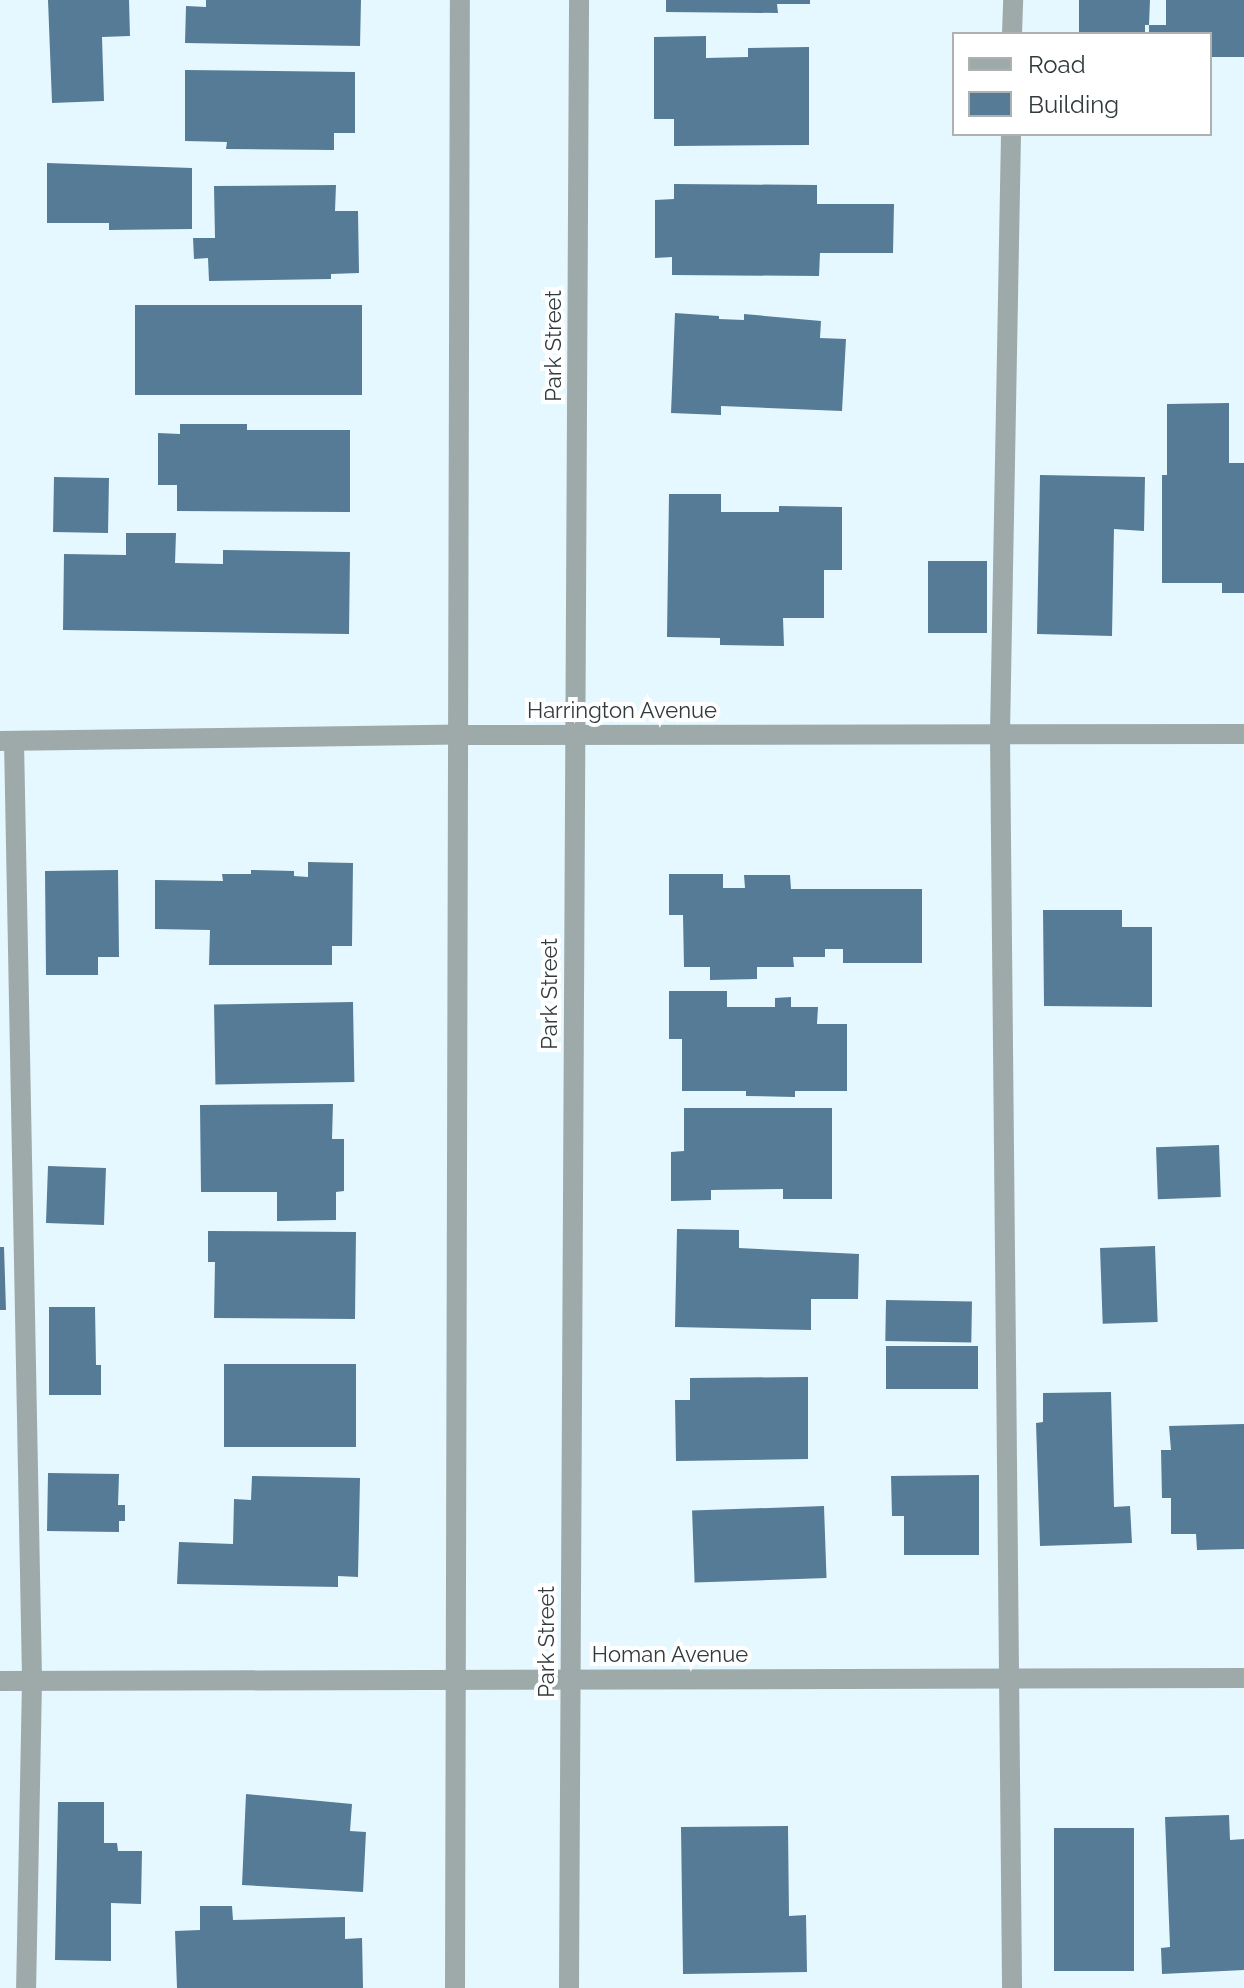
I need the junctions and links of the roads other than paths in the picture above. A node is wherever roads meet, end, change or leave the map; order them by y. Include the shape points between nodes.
1 (460, 0) edge
2 (579, 0) edge
3 (1013, 0) edge
4 (1012, 32) edge
5 (1011, 136) edge
6 (1000, 734) junction
7 (1244, 734) edge
8 (458, 735) junction
9 (576, 735) junction
10 (7, 741) edge
11 (1007, 1678) junction
12 (1244, 1678) edge
13 (456, 1680) junction
14 (571, 1680) junction
15 (0, 1681) edge
16 (32, 1681) junction
17 (26, 1988) edge
18 (455, 1988) edge
19 (569, 1988) edge
20 (1012, 1988) edge

1 - 8 street
2 - 9 street, Park Street
3 - 4 street
5 - 6 street
6 - 7 street, Harrington Avenue
6 - 9 street, Harrington Avenue
6 - 11 street
8 - 9 street, Harrington Avenue
8 - 10 street, Harrington Avenue
8 - 13 street
9 - 14 street, Park Street
10 - 16 street
11 - 12 street, Homan Avenue
11 - 14 street, Homan Avenue
11 - 20 street
13 - 14 street, Homan Avenue
13 - 16 street, Homan Avenue
13 - 18 street
14 - 19 street, Park Street
15 - 16 street, Homan Avenue
16 - 17 street

